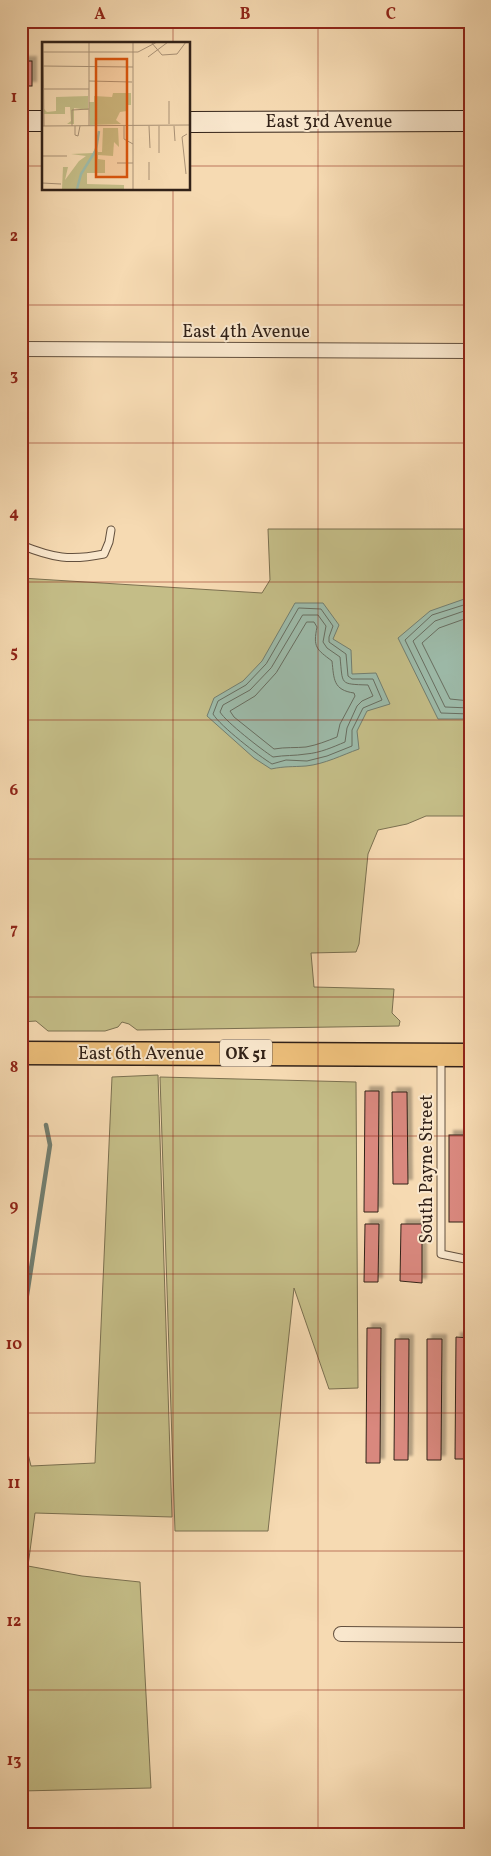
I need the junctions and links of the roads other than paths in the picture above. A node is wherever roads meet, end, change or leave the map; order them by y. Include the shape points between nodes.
1 (21, 121) edge
2 (42, 121) edge
3 (470, 121) edge
4 (190, 122) edge
5 (21, 349) edge
6 (470, 351) edge
7 (111, 530) dead end
8 (21, 545) edge
9 (21, 1054) edge
10 (441, 1054) junction
11 (470, 1054) edge
12 (470, 1260) edge
13 (341, 1634) dead end
14 (470, 1635) edge

1 - 2 street
3 - 4 street, East 3rd Avenue
5 - 6 street, East 4th Avenue
7 - 8 lane via 104,554 87,558 47,556
9 - 10 main road, East 6th Avenue / OK 51
10 - 11 main road, East 6th Avenue / OK 51
10 - 12 lane, South Payne Street via 441,1254
13 - 14 street

